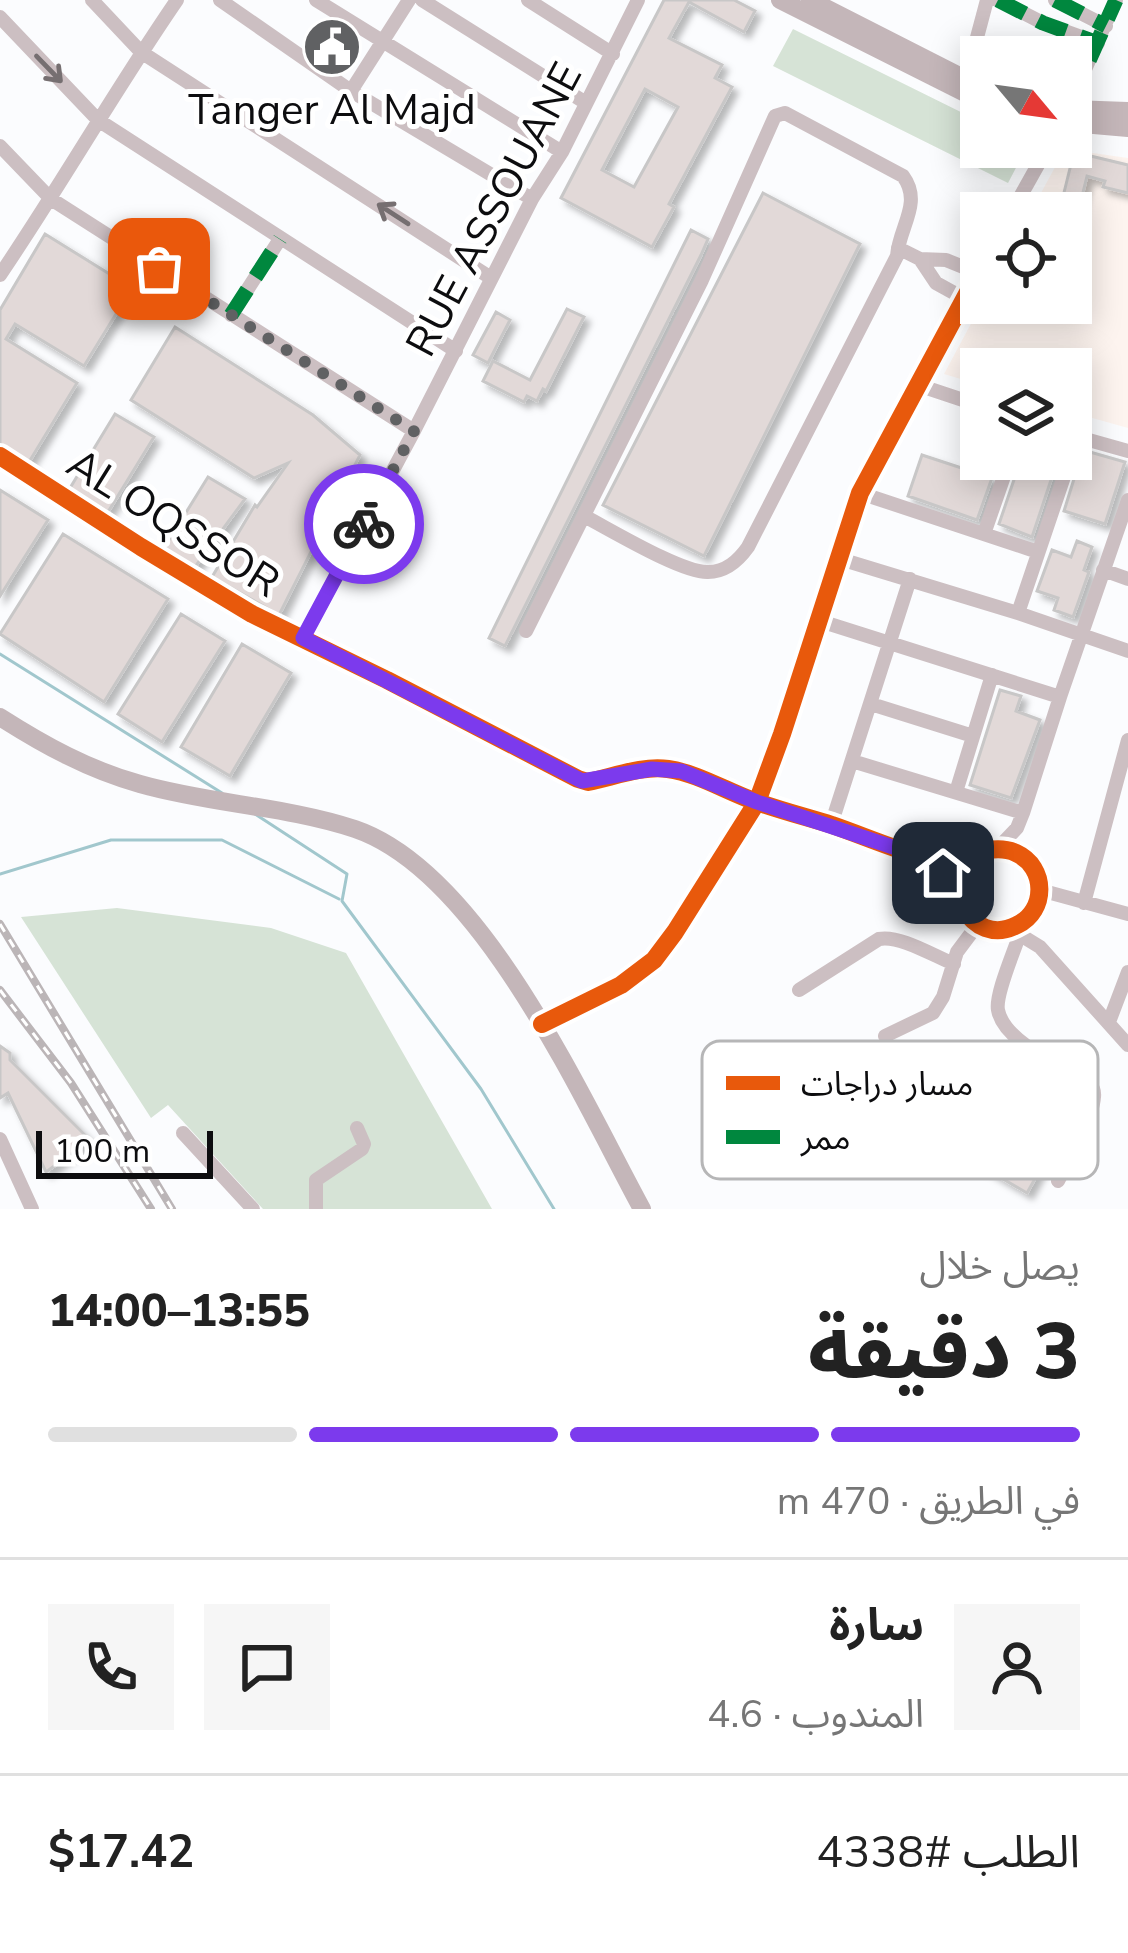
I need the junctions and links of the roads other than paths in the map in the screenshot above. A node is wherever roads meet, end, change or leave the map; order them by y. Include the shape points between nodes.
1 (92, 0) edge
2 (177, 0) edge
3 (220, 0) edge
4 (316, 0) edge
5 (409, 0) edge
6 (422, 0) edge
7 (528, 0) edge
8 (638, 0) edge
9 (780, 0) edge
10 (810, 0) edge
11 (987, 0) edge
12 (998, 0) edge
13 (1055, 0) edge
14 (1116, 0) edge
15 (0, 17) edge
16 (1106, 26) junction
17 (977, 36) edge
18 (382, 42) junction
19 (1098, 43) junction
20 (141, 52) junction
21 (613, 54) junction
22 (1092, 57) edge
23 (960, 77) edge
24 (960, 90) edge
25 (351, 91) junction
26 (586, 103) junction
27 (1092, 107) edge
28 (1128, 111) edge
29 (98, 120) junction
30 (1092, 125) edge
31 (1128, 128) edge
32 (0, 146) edge
33 (562, 152) junction
34 (51, 199) junction
35 (532, 199) junction
36 (280, 239) junction
37 (898, 248) junction
38 (920, 259) junction
39 (960, 265) edge
40 (2, 268) edge
41 (491, 278) junction
42 (960, 296) edge
43 (960, 306) edge
44 (231, 315) junction
45 (456, 351) junction
46 (918, 385) junction
47 (960, 399) edge
48 (414, 431) junction
49 (1092, 441) edge
50 (1128, 452) edge
51 (0, 455) edge
52 (1003, 480) edge
53 (1063, 480) edge
54 (860, 493) junction
55 (1128, 500) edge
56 (584, 516) junction
57 (984, 534) junction
58 (1038, 552) junction
59 (837, 558) junction
60 (1103, 570) junction
61 (910, 579) junction
62 (1128, 580) edge
63 (1018, 613) junction
64 (817, 620) junction
65 (526, 632) dead end
66 (1082, 634) junction
67 (303, 638) junction
68 (892, 644) junction
69 (1128, 651) edge
70 (992, 675) junction
71 (1060, 697) junction
72 (871, 704) junction
73 (0, 717) edge
74 (973, 736) junction
75 (1128, 740) edge
76 (851, 761) junction
77 (1122, 786) edge
78 (956, 792) junction
79 (757, 802) junction
80 (1020, 821) junction
81 (831, 825) junction
82 (990, 851) junction
83 (932, 860) junction
84 (1028, 861) junction
85 (1040, 890) junction
86 (960, 897) junction
87 (1084, 903) junction
88 (1032, 913) junction
89 (1128, 914) edge
90 (978, 924) junction
91 (1015, 932) junction
92 (1040, 947) junction
93 (953, 964) junction
94 (1128, 972) edge
95 (799, 989) dead end
96 (1128, 1018) edge
97 (542, 1024) junction
98 (1112, 1025) junction
99 (885, 1036) dead end
100 (1019, 1041) edge
101 (1128, 1046) edge
102 (357, 1127) dead end
103 (183, 1133) dead end
104 (0, 1139) edge
105 (32, 1209) edge
106 (253, 1209) edge
107 (316, 1209) edge
108 (642, 1209) edge

1 - 20 street
2 - 20 street
3 - 25 street
4 - 18 street
5 - 18 street
6 - 26 street
7 - 21 street
8 - 21 street, RUE ASSOUANE
9 - 24 main road
10 - 23 main road
11 - 17 street
12 - 19 street
13 - 16 street
14 - 16 street
15 -> 29 street
16 - 19 street
18 - 25 street
18 - 33 street
19 - 22 street
20 - 29 street
41 -> 20 street
21 - 26 street, RUE ASSOUANE
25 - 35 street
26 - 33 street, RUE ASSOUANE
27 - 28 main road
29 - 34 street
29 - 36 street
30 - 31 main road
32 - 34 street
33 - 35 street, RUE ASSOUANE
34 - 40 street
34 - 44 street
35 - 41 street, RUE ASSOUANE
36 - 44 street
36 - 45 street
37 - 38 street
37 - 56 street via 738,560 697,572
37 - 56 street via 913,198 903,176 785,113 775,116
38 - 39 street
38 - 42 street via 937,283
41 - 45 street, RUE ASSOUANE
43 - 46 street
44 - 48 street
45 - 48 street, RUE ASSOUANE
46 - 47 street
46 - 54 street
48 - 67 street, RUE ASSOUANE
49 - 50 street
51 - 67 street, AL OQSSOR
52 - 57 street
53 - 58 street
54 - 57 street
54 - 59 street
55 - 60 street
56 - 65 street
57 - 58 street
58 - 63 street
59 - 61 street
59 - 64 street
60 - 62 street
60 - 66 street
61 - 63 street
61 - 68 street
63 - 66 street
64 - 68 street
64 - 79 street
66 - 69 street
66 - 71 street
67 - 79 street, AL OQSSOR via 582,781 670,769
68 - 70 street
68 - 72 street
70 - 71 street
70 - 74 street
71 - 80 street
72 - 74 street
72 - 76 street
73 - 97 main road via 89,767 143,785 286,811 375,838 456,902
74 - 78 street
75 - 77 street
76 - 78 street
76 - 81 street
77 - 87 street
78 - 80 street
79 - 81 street, AL OQSSOR
79 - 97 street via 654,960
80 - 82 street
80 - 84 street
81 - 83 street, AL OQSSOR
82 - 83 street, AL OQSSOR
82 - 84 street via 1014,851
82 - 86 street via 964,871
83 - 86 street
84 - 85 street
85 - 87 street
85 - 88 street
86 - 90 street
87 - 89 street
88 - 91 street
88 - 92 street
90 - 91 street
90 - 93 street
91 - 92 street
91 - 100 street via 998,1010
92 - 98 street
93 - 95 street via 893,936
93 - 99 street via 933,1013
94 - 98 street
96 - 98 street
97 - 108 main road
98 - 101 street
102 - 107 street via 362,1149 316,1180
103 - 106 street
104 - 105 street

